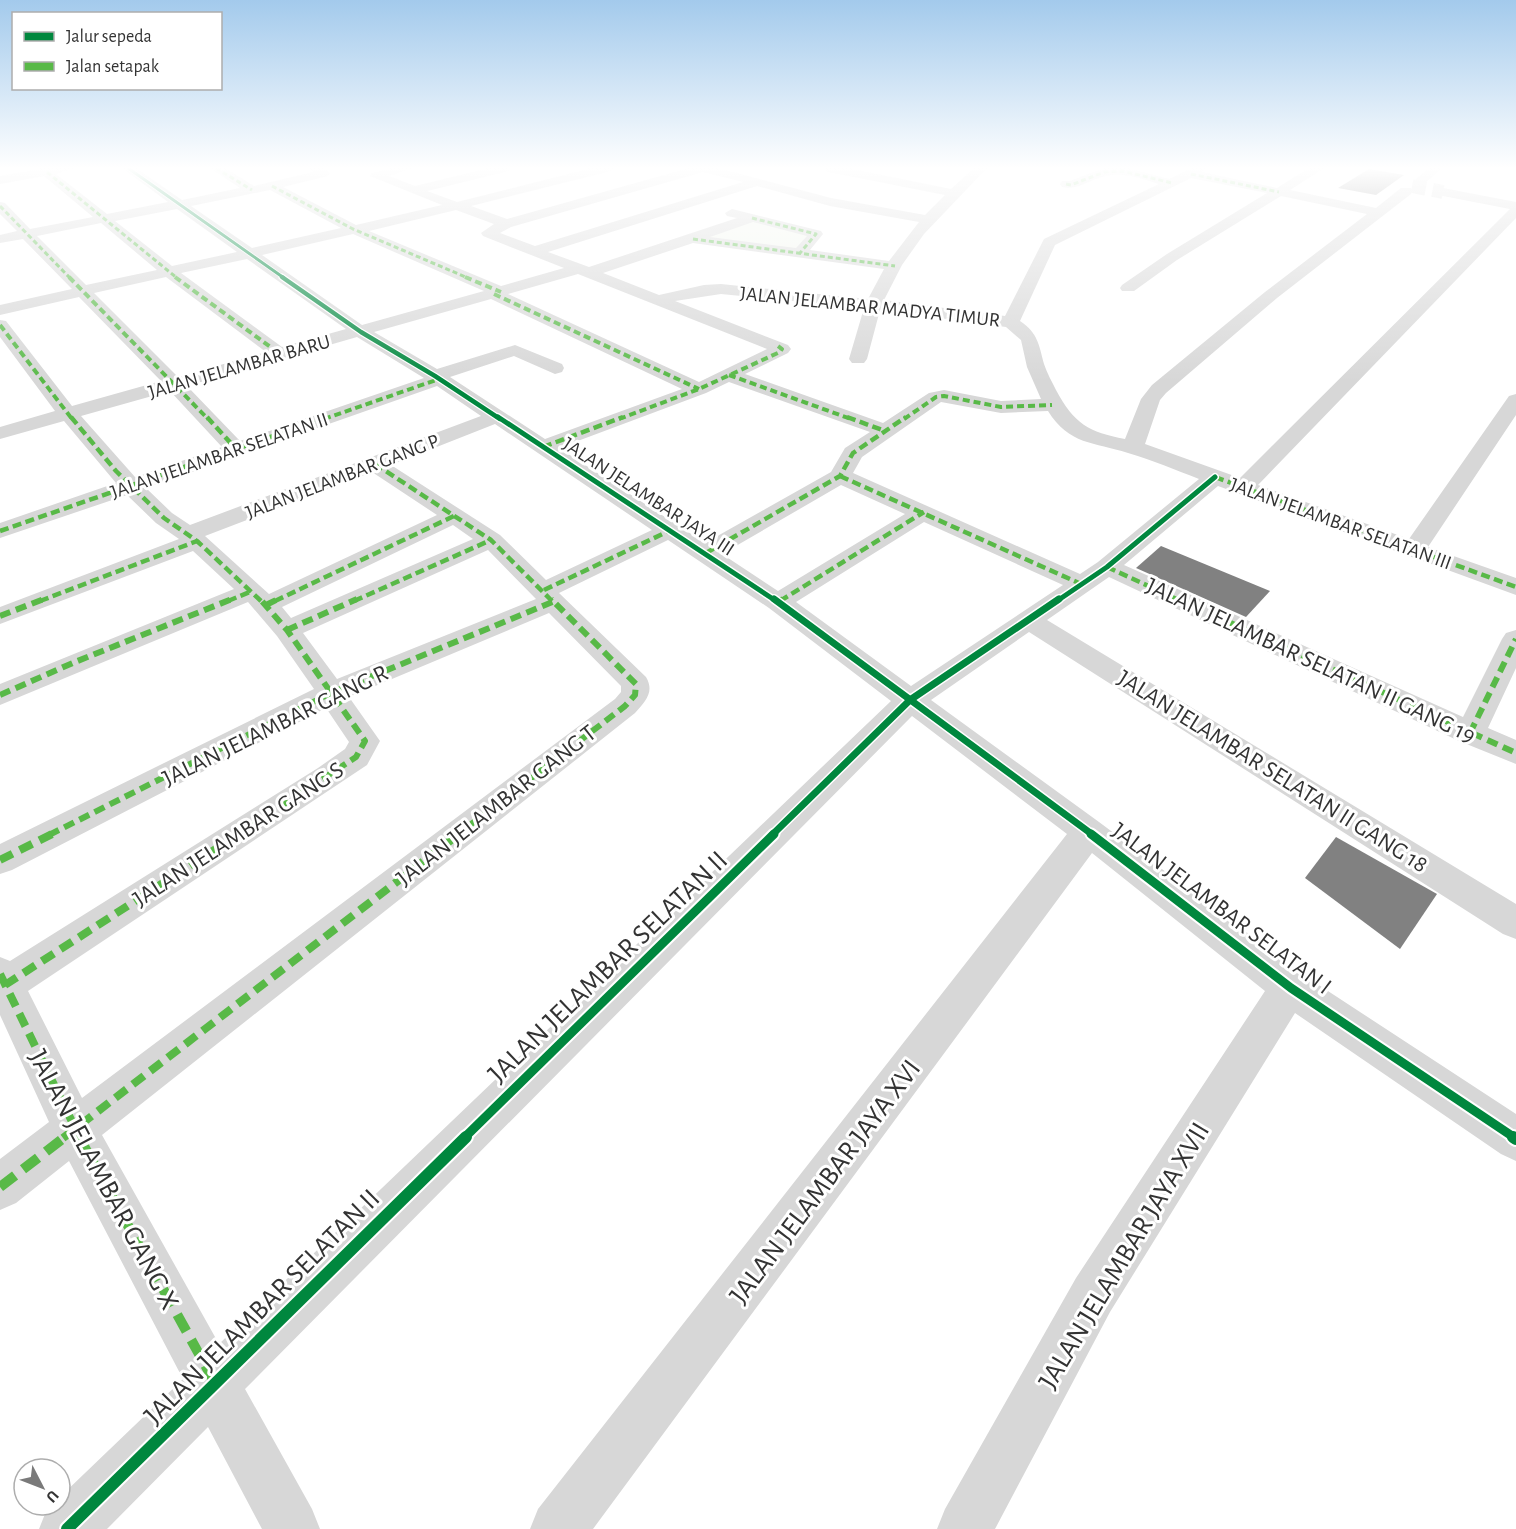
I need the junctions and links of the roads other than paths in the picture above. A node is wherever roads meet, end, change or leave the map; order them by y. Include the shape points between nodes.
1 (33, 239) edge
2 (128, 239) edge
3 (229, 239) edge
4 (305, 239) edge
5 (376, 239) edge
6 (506, 239) edge
7 (573, 239) edge
8 (692, 239) edge
9 (696, 239) edge
10 (811, 239) edge
11 (914, 239) edge
12 (1055, 239) edge
13 (1201, 239) edge
14 (1342, 239) edge
15 (1483, 239) edge
16 (535, 251) junction
17 (247, 252) junction
18 (800, 253) junction
19 (894, 266) junction
20 (586, 270) junction
21 (168, 271) junction
22 (1128, 288) dead end
23 (82, 291) junction
24 (497, 293) junction
25 (658, 300) junction
26 (873, 304) junction
27 (0, 310) edge
28 (1011, 322) junction
29 (0, 325) edge
30 (361, 332) junction
31 (280, 354) junction
32 (858, 359) dead end
33 (555, 368) dead end
34 (729, 375) junction
35 (437, 377) junction
36 (176, 384) junction
37 (699, 389) junction
38 (1516, 400) edge
39 (1052, 405) junction
40 (69, 414) junction
41 (496, 417) junction
42 (885, 431) junction
43 (0, 433) edge
44 (543, 447) junction
45 (1133, 447) junction
46 (237, 450) junction
47 (375, 464) junction
48 (840, 476) junction
49 (1230, 482) junction
50 (132, 485) junction
51 (924, 512) junction
52 (454, 516) junction
53 (671, 530) junction
54 (0, 531) edge
55 (193, 538) junction
56 (491, 540) junction
57 (1415, 548) junction
58 (706, 553) junction
59 (1094, 575) junction
60 (1516, 587) edge
61 (549, 596) junction
62 (259, 598) junction
63 (778, 602) junction
64 (0, 616) edge
65 (1029, 620) junction
66 (287, 630) junction
67 (1515, 646) edge
68 (331, 693) junction
69 (0, 695) edge
70 (910, 700) junction
71 (1470, 733) junction
72 (1516, 753) edge
73 (1087, 831) junction
74 (0, 860) edge
75 (1516, 923) edge
76 (3, 979) edge
77 (1291, 988) junction
78 (75, 1129) junction
79 (1516, 1139) edge
80 (0, 1187) edge
81 (215, 1383) junction
82 (67, 1529) edge
83 (292, 1529) edge
84 (558, 1529) edge
85 (964, 1529) edge

1 - 23 street
2 - 21 street
3 - 17 street, JALAN JELAMBAR JAYA III
4 - 17 street
5 - 24 street
6 - 16 street
7 - 16 street
8 - 20 street, JALAN JELAMBAR BARU
9 - 18 street
10 - 18 street
11 - 19 street
12 - 28 street via 1049,242
13 - 22 street
14 - 45 street via 1159,389 1151,399
15 - 49 street, JALAN JELAMBAR SELATAN II
16 - 20 street
17 - 21 street
17 - 30 street, JALAN JELAMBAR JAYA III
18 - 19 street
19 - 26 street
20 - 24 street, JALAN JELAMBAR BARU
20 - 25 street
21 - 23 street
21 - 31 street
23 - 27 street
23 - 36 street
24 - 30 street, JALAN JELAMBAR BARU
24 - 37 street
25 - 26 street, JALAN JELAMBAR MADYA TIMUR via 714,289
25 - 34 street via 782,349
26 - 28 street, JALAN JELAMBAR MADYA TIMUR
26 - 32 street
28 - 39 street, JALAN JELAMBAR MADYA TIMUR via 1032,343 1035,363
29 - 40 street, JALAN JELAMBAR GANG S
30 - 31 street, JALAN JELAMBAR BARU
30 - 35 street, JALAN JELAMBAR JAYA III
31 - 36 street, JALAN JELAMBAR BARU
33 - 35 street, JALAN JELAMBAR SELATAN II via 515,350
34 - 37 street
34 - 42 street
35 - 41 street, JALAN JELAMBAR JAYA III
35 - 46 street, JALAN JELAMBAR SELATAN II
36 - 40 street, JALAN JELAMBAR BARU
36 - 46 street
37 - 44 street
38 - 57 street
39 - 42 street via 1001,407 940,396
39 - 45 street, JALAN JELAMBAR MADYA TIMUR via 1074,430
40 - 43 street, JALAN JELAMBAR BARU
40 - 50 street, JALAN JELAMBAR GANG S
41 - 44 street, JALAN JELAMBAR JAYA III
41 - 47 street, JALAN JELAMBAR GANG P
42 - 48 street via 853,453
44 - 53 street, JALAN JELAMBAR JAYA III
45 - 49 street, JALAN JELAMBAR SELATAN III
46 - 50 street, JALAN JELAMBAR SELATAN II
47 - 52 street, JALAN JELAMBAR GANG T
47 - 55 street, JALAN JELAMBAR GANG P
48 - 51 street, JALAN JELAMBAR SELATAN II GANG 19
48 - 58 street
49 - 57 street, JALAN JELAMBAR SELATAN III
49 - 59 street, JALAN JELAMBAR SELATAN II
50 - 54 street, JALAN JELAMBAR SELATAN II
50 - 55 street, JALAN JELAMBAR GANG S via 164,518
51 - 59 street, JALAN JELAMBAR SELATAN II GANG 19
51 - 63 street
52 - 56 street, JALAN JELAMBAR GANG T
52 - 62 street
53 - 58 street, JALAN JELAMBAR JAYA III
53 - 61 street, JALAN JELAMBAR GANG R
55 - 62 street, JALAN JELAMBAR GANG S
55 - 64 street, JALAN JELAMBAR GANG P
56 - 61 street, JALAN JELAMBAR GANG T
56 - 66 street
57 - 60 street, JALAN JELAMBAR SELATAN III
58 - 63 street, JALAN JELAMBAR JAYA III
59 - 65 street, JALAN JELAMBAR SELATAN II
59 - 71 street, JALAN JELAMBAR SELATAN II GANG 19
61 - 68 street, JALAN JELAMBAR GANG R
61 - 78 street, JALAN JELAMBAR GANG T via 636,684 634,695 625,706
62 - 66 street, JALAN JELAMBAR GANG S
62 - 69 street via 75,662
63 - 70 street, JALAN JELAMBAR JAYA III
65 - 70 street, JALAN JELAMBAR SELATAN II
65 - 75 street, JALAN JELAMBAR SELATAN II GANG 18
66 - 68 street, JALAN JELAMBAR GANG S
67 - 71 street
68 - 74 street, JALAN JELAMBAR GANG R
68 - 76 street, JALAN JELAMBAR GANG S via 365,741 356,757
70 - 73 street, JALAN JELAMBAR SELATAN I
70 - 81 street, JALAN JELAMBAR SELATAN II
71 - 72 street, JALAN JELAMBAR SELATAN II GANG 19
73 - 77 street, JALAN JELAMBAR SELATAN I
73 - 84 street, JALAN JELAMBAR JAYA XVI
76 - 78 street, JALAN JELAMBAR GANG X
77 - 79 street, JALAN JELAMBAR SELATAN I
77 - 85 street, JALAN JELAMBAR JAYA XVII via 1093,1295
78 - 80 street
78 - 81 street, JALAN JELAMBAR GANG X
81 - 82 street, JALAN JELAMBAR SELATAN II
81 - 83 street, JALAN JELAMBAR GANG X

